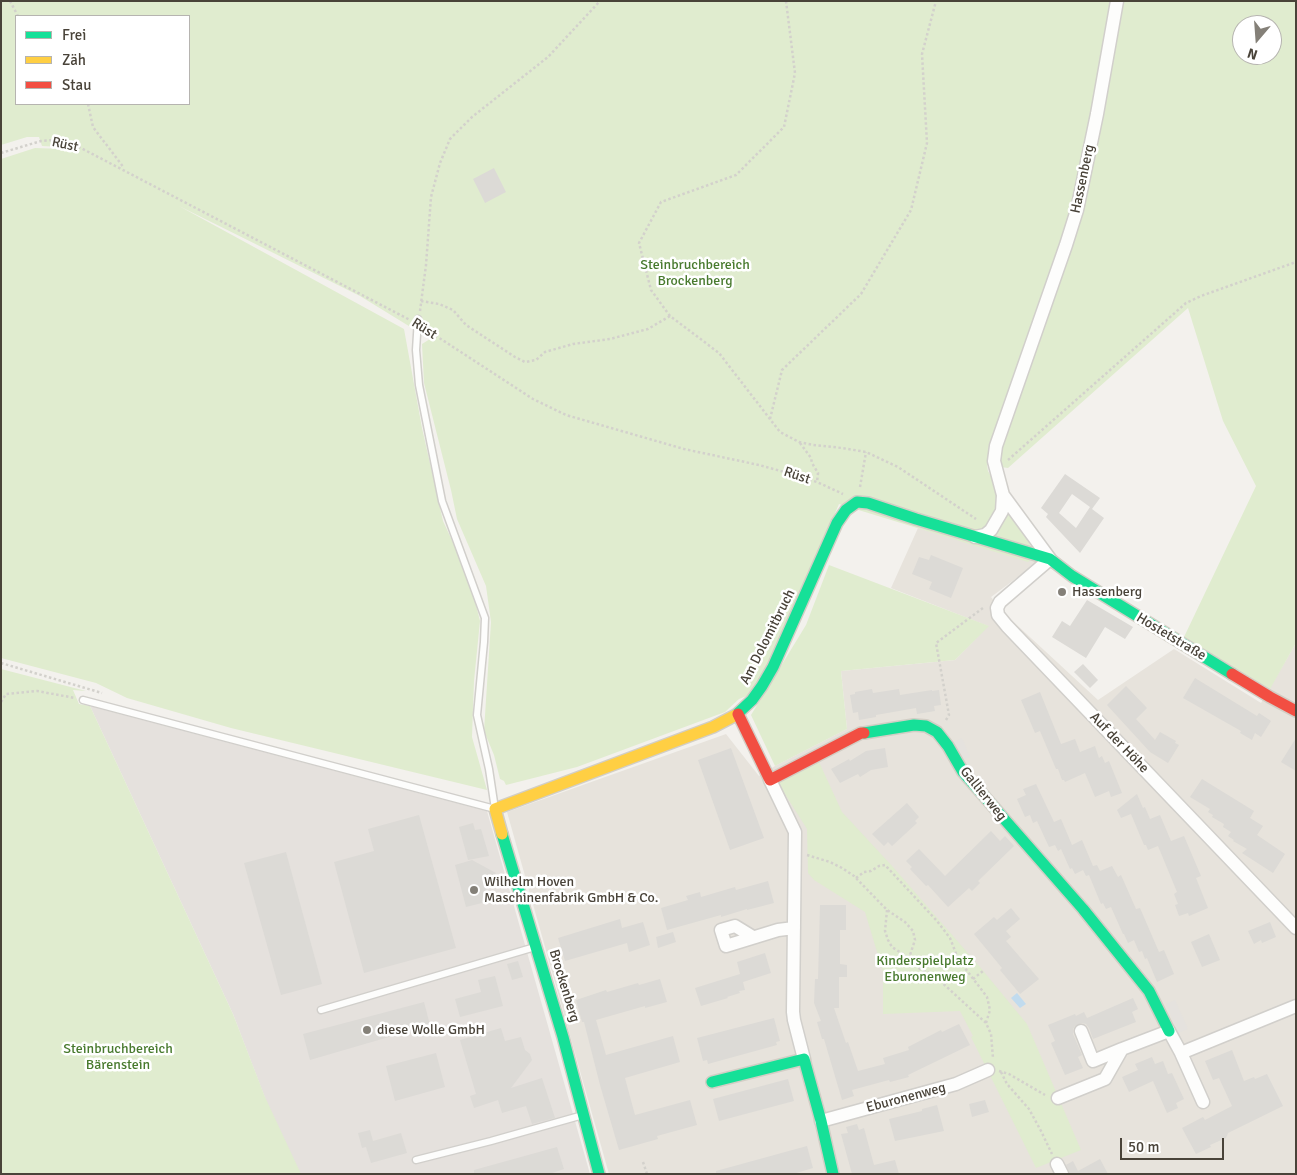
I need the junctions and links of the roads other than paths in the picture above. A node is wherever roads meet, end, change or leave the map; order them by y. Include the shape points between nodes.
1 (1117, 1) edge
2 (418, 322) road end
3 (1004, 495) junction
4 (857, 502) joint
5 (975, 537) junction
6 (1050, 559) junction
7 (83, 700) road end
8 (1296, 711) edge
9 (738, 714) junction
10 (770, 780) junction
11 (495, 809) junction
12 (794, 928) junction
13 (1296, 928) edge
14 (753, 937) dead end
15 (536, 946) junction
16 (1296, 1006) edge
17 (321, 1010) dead end
18 (1081, 1031) dead end
19 (1169, 1031) junction
20 (1122, 1049) junction
21 (1181, 1053) junction
22 (804, 1059) junction
23 (994, 1068) road end
24 (712, 1082) dead end
25 (1058, 1098) road end
26 (1203, 1102) dead end
27 (584, 1115) junction
28 (821, 1121) junction
29 (416, 1160) dead end
30 (599, 1174) edge
31 (834, 1174) edge

1 - 3 street, Hassenberg via 1077,210 996,446 994,462
2 - 11 lane via 419,385 442,501 485,618 477,715
3 - 5 street via 1002,511 992,530
3 - 6 street, Hostetstraße
4 - 5 street, Hostetstraße
4 - 9 street, Am Dolomitbruch via 837,523 762,686
5 - 6 street, Hostetstraße
6 - 8 street, Hostetstraße via 1072,576
6 - 13 street, Auf der Höhe via 1000,602 998,615
7 - 11 lane
9 - 10 street
9 - 11 street, Am Dolomitbruch via 712,727
10 - 12 street via 795,832
10 - 19 street, Gallierweg via 862,733 914,725 926,726 937,732 963,772 1083,909 1149,991
11 - 15 street, Brockenberg
12 - 14 street
12 - 22 street via 793,1012
15 - 17 lane
15 - 27 street, Brockenberg
16 - 21 street
18 - 20 street via 1093,1061
19 - 20 street
19 - 21 street, Gallierweg
20 - 25 street via 1106,1079
21 - 26 street, Gallierweg
22 - 24 street
22 - 28 street
23 - 28 street, Eburonenweg via 956,1084
27 - 29 lane
27 - 30 street, Brockenberg
28 - 31 street

